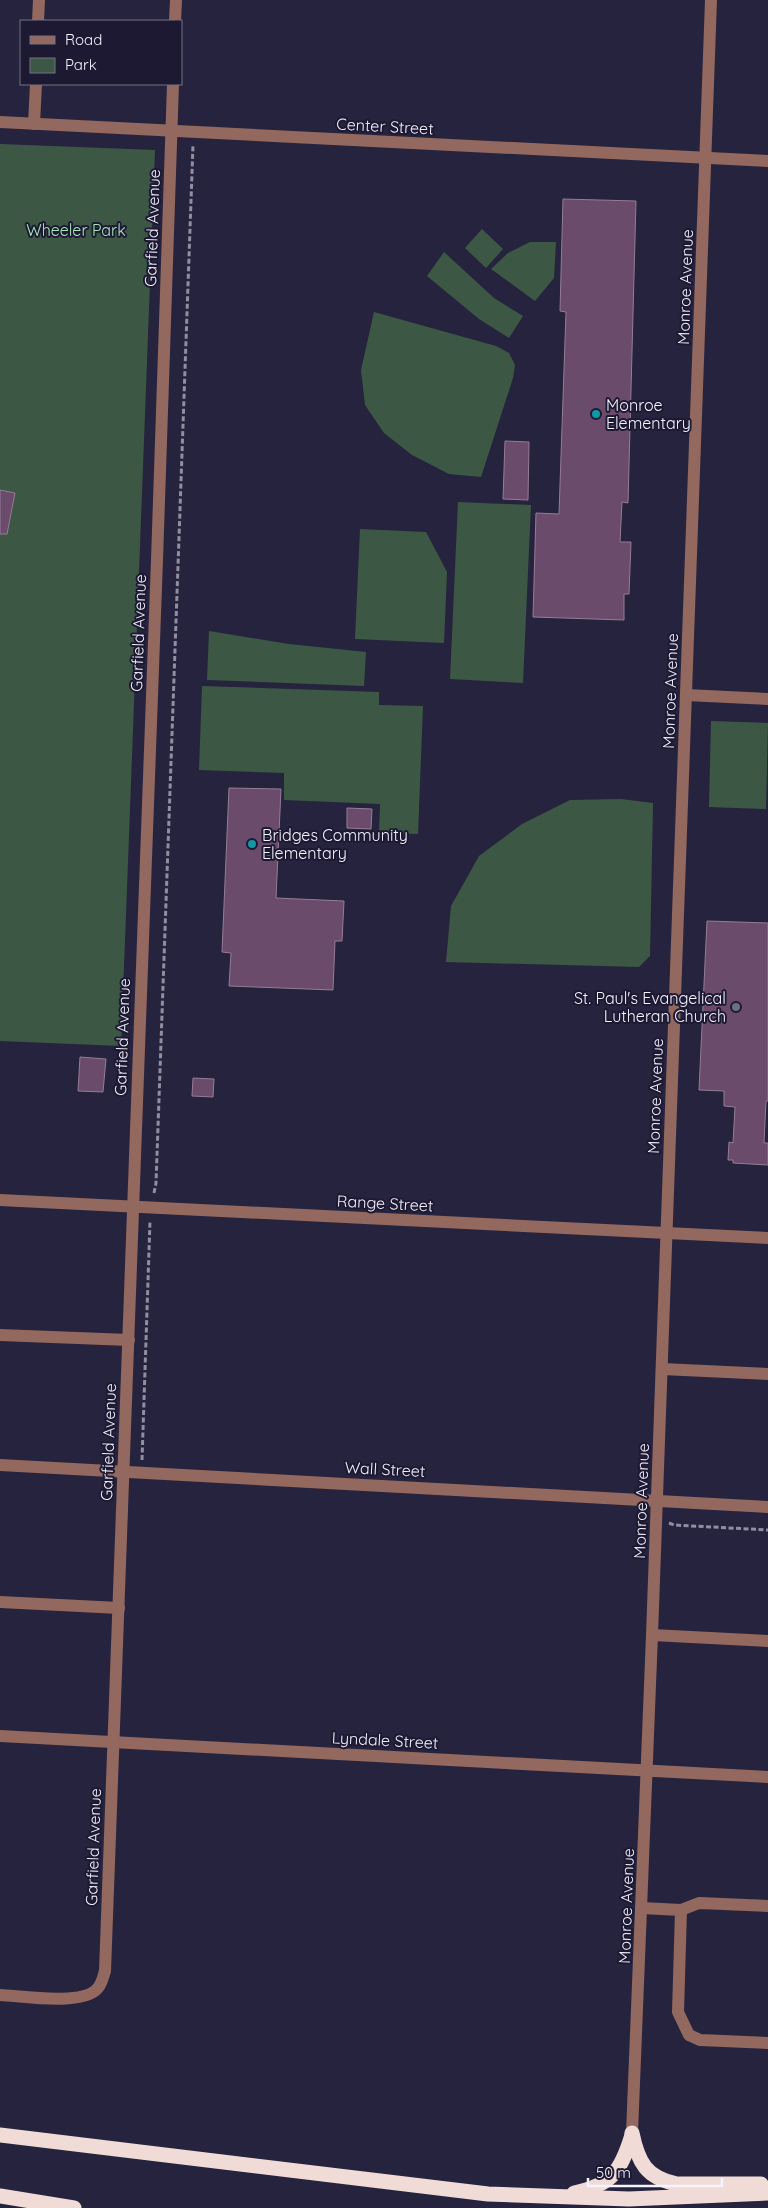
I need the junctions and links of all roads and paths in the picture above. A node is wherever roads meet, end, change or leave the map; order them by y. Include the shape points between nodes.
1 (39, 0) edge
2 (176, 0) edge
3 (711, 0) edge
4 (38, 20) edge
5 (175, 20) edge
6 (36, 85) edge
7 (173, 85) edge
8 (0, 122) edge
9 (34, 124) junction
10 (172, 131) junction
11 (194, 132) junction
12 (707, 158) junction
13 (768, 161) edge
14 (686, 695) junction
15 (768, 699) edge
16 (0, 1200) edge
17 (132, 1207) junction
18 (150, 1208) junction
19 (667, 1232) junction
20 (768, 1238) edge
21 (0, 1335) edge
22 (129, 1340) junction
23 (662, 1369) junction
24 (768, 1374) edge
25 (0, 1465) edge
26 (123, 1471) junction
27 (142, 1472) junction
28 (657, 1500) junction
29 (768, 1506) edge
30 (657, 1517) junction
31 (768, 1530) edge
32 (0, 1602) edge
33 (119, 1608) junction
34 (652, 1635) junction
35 (768, 1641) edge
36 (0, 1736) edge
37 (113, 1741) junction
38 (647, 1772) junction
39 (768, 1777) edge
40 (768, 1906) edge
41 (642, 1908) junction
42 (682, 1910) junction
43 (0, 1995) edge
44 (768, 2043) edge
45 (0, 2133) edge
46 (632, 2134) junction
47 (768, 2184) edge
48 (768, 2192) edge
49 (0, 2196) edge
50 (552, 2198) junction
51 (74, 2208) edge

1 - 4 street
2 - 5 street
3 - 12 street, Monroe Avenue
6 - 9 street
7 - 10 street, Garfield Avenue
8 - 9 street, Center Street
9 - 10 street, Center Street
10 - 11 street, Center Street
10 - 17 street, Garfield Avenue
11 - 12 street, Center Street
11 - 18 path via 156,1183
12 - 13 street, Center Street
12 - 14 street, Monroe Avenue
14 - 15 street
14 - 19 street, Monroe Avenue
16 - 17 street, Range Street
17 - 18 street, Range Street
17 - 22 street, Garfield Avenue
18 - 19 street, Range Street
18 - 27 path
19 - 20 street, Range Street
19 - 23 street, Monroe Avenue
21 - 22 street
22 - 26 street, Garfield Avenue
23 - 24 street
23 - 28 street, Monroe Avenue
25 - 26 street, Wall Street
26 - 27 street, Wall Street
26 - 33 street, Garfield Avenue
27 - 28 street, Wall Street
28 - 29 street, Wall Street
28 - 30 street, Monroe Avenue
30 - 31 path via 674,1525
30 - 34 street, Monroe Avenue
32 - 33 street
33 - 37 street, Garfield Avenue
34 - 35 street
34 - 38 street, Monroe Avenue
36 - 37 street, Lyndale Street
37 - 38 street, Lyndale Street
37 - 43 street, Garfield Avenue via 102,1982 86,1995 69,1998
38 - 39 street, Lyndale Street
38 - 41 street, Monroe Avenue
40 - 42 street via 699,1903
41 - 42 street
41 - 46 street, Monroe Avenue
42 - 44 street via 678,2012 688,2035 700,2040
45 - 50 highway via 488,2194
46 - 47 highway via 644,2166 663,2182
46 - 50 highway via 626,2156 610,2179 587,2190
48 - 50 highway via 630,2199
49 - 51 highway

